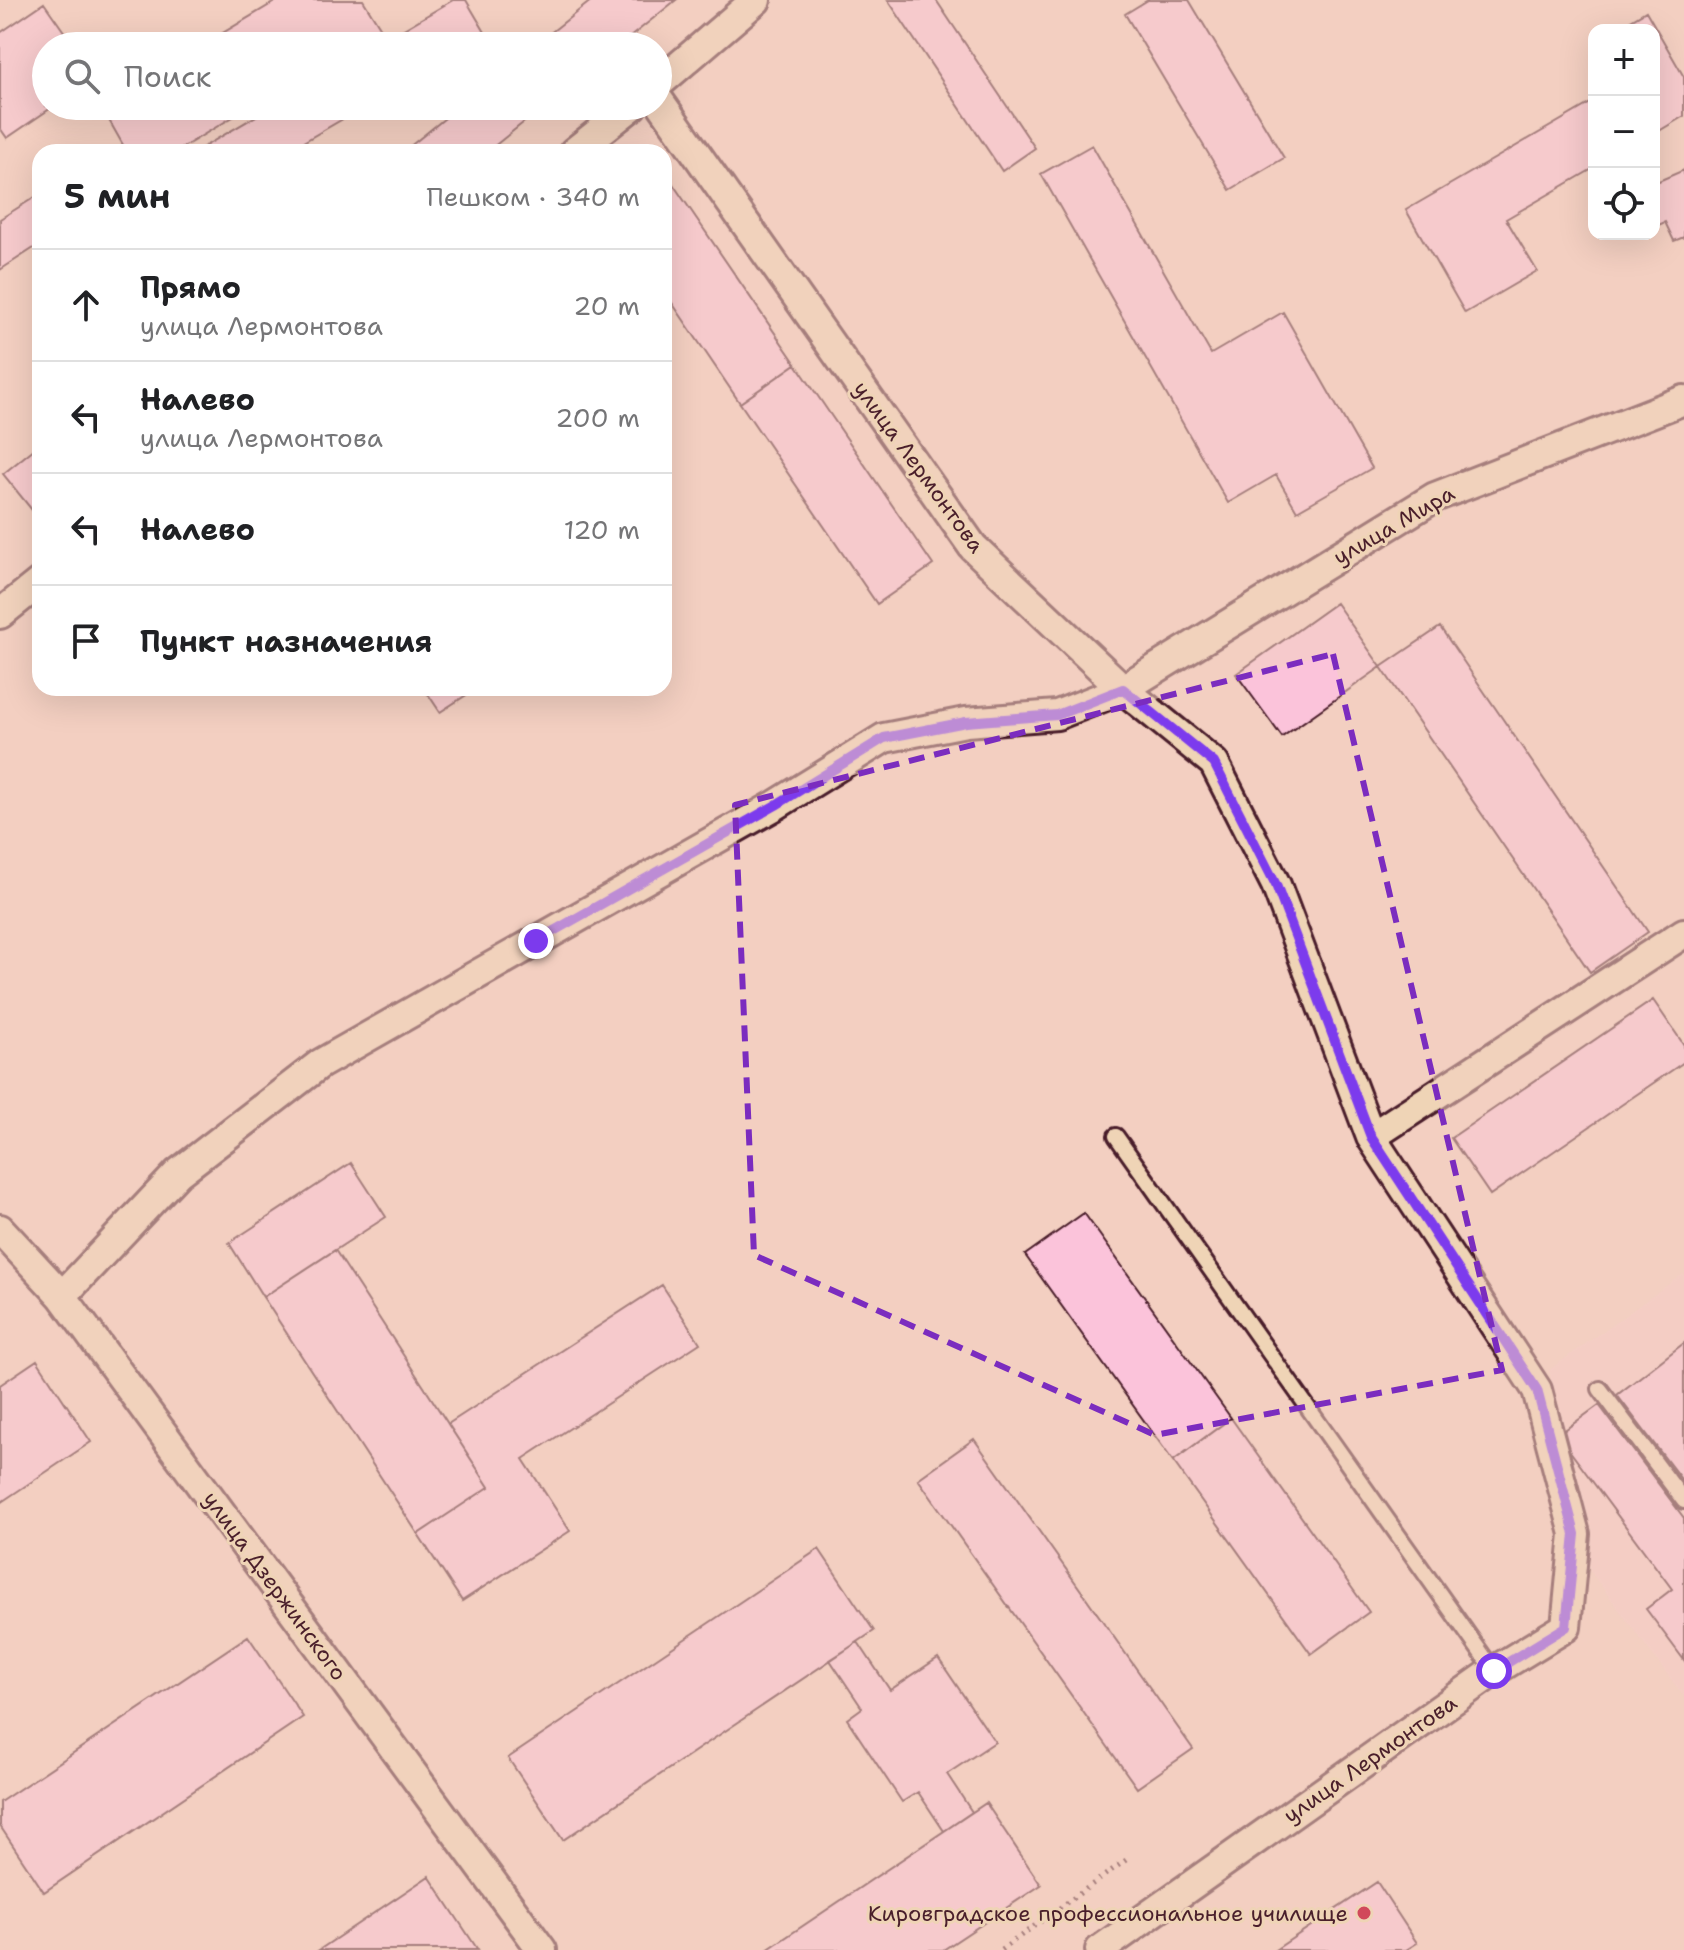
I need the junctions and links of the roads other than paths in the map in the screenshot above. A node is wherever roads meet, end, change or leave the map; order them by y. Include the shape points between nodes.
1 (756, 0) edge
2 (672, 72) edge
3 (672, 119) edge
4 (614, 120) edge
5 (584, 144) edge
6 (1684, 400) edge
7 (32, 588) edge
8 (0, 614) edge
9 (1123, 689) junction
10 (1684, 933) edge
11 (1116, 1136) dead end
12 (1371, 1137) junction
13 (0, 1229) edge
14 (62, 1296) junction
15 (1600, 1389) dead end
16 (1684, 1501) edge
17 (1494, 1671) junction
18 (542, 1950) edge
19 (1100, 1950) edge

1 - 2 street
3 - 9 street, улица Лермонтова via 973,547
4 - 5 street
6 - 9 street, улица Мира via 1435,497
7 - 8 street
9 - 12 street, улица Лермонтова via 1214,763 1276,885
9 - 14 street, улица Мира via 1057,715 966,722 884,738 320,1064 178,1173
10 - 12 street
11 - 17 lane
12 - 17 street, улица Лермонтова via 1537,1390 1575,1534 1566,1627
13 - 14 street, улица Дзержинского
14 - 18 street, улица Дзержинского
15 - 16 lane
17 - 19 street, улица Лермонтова

